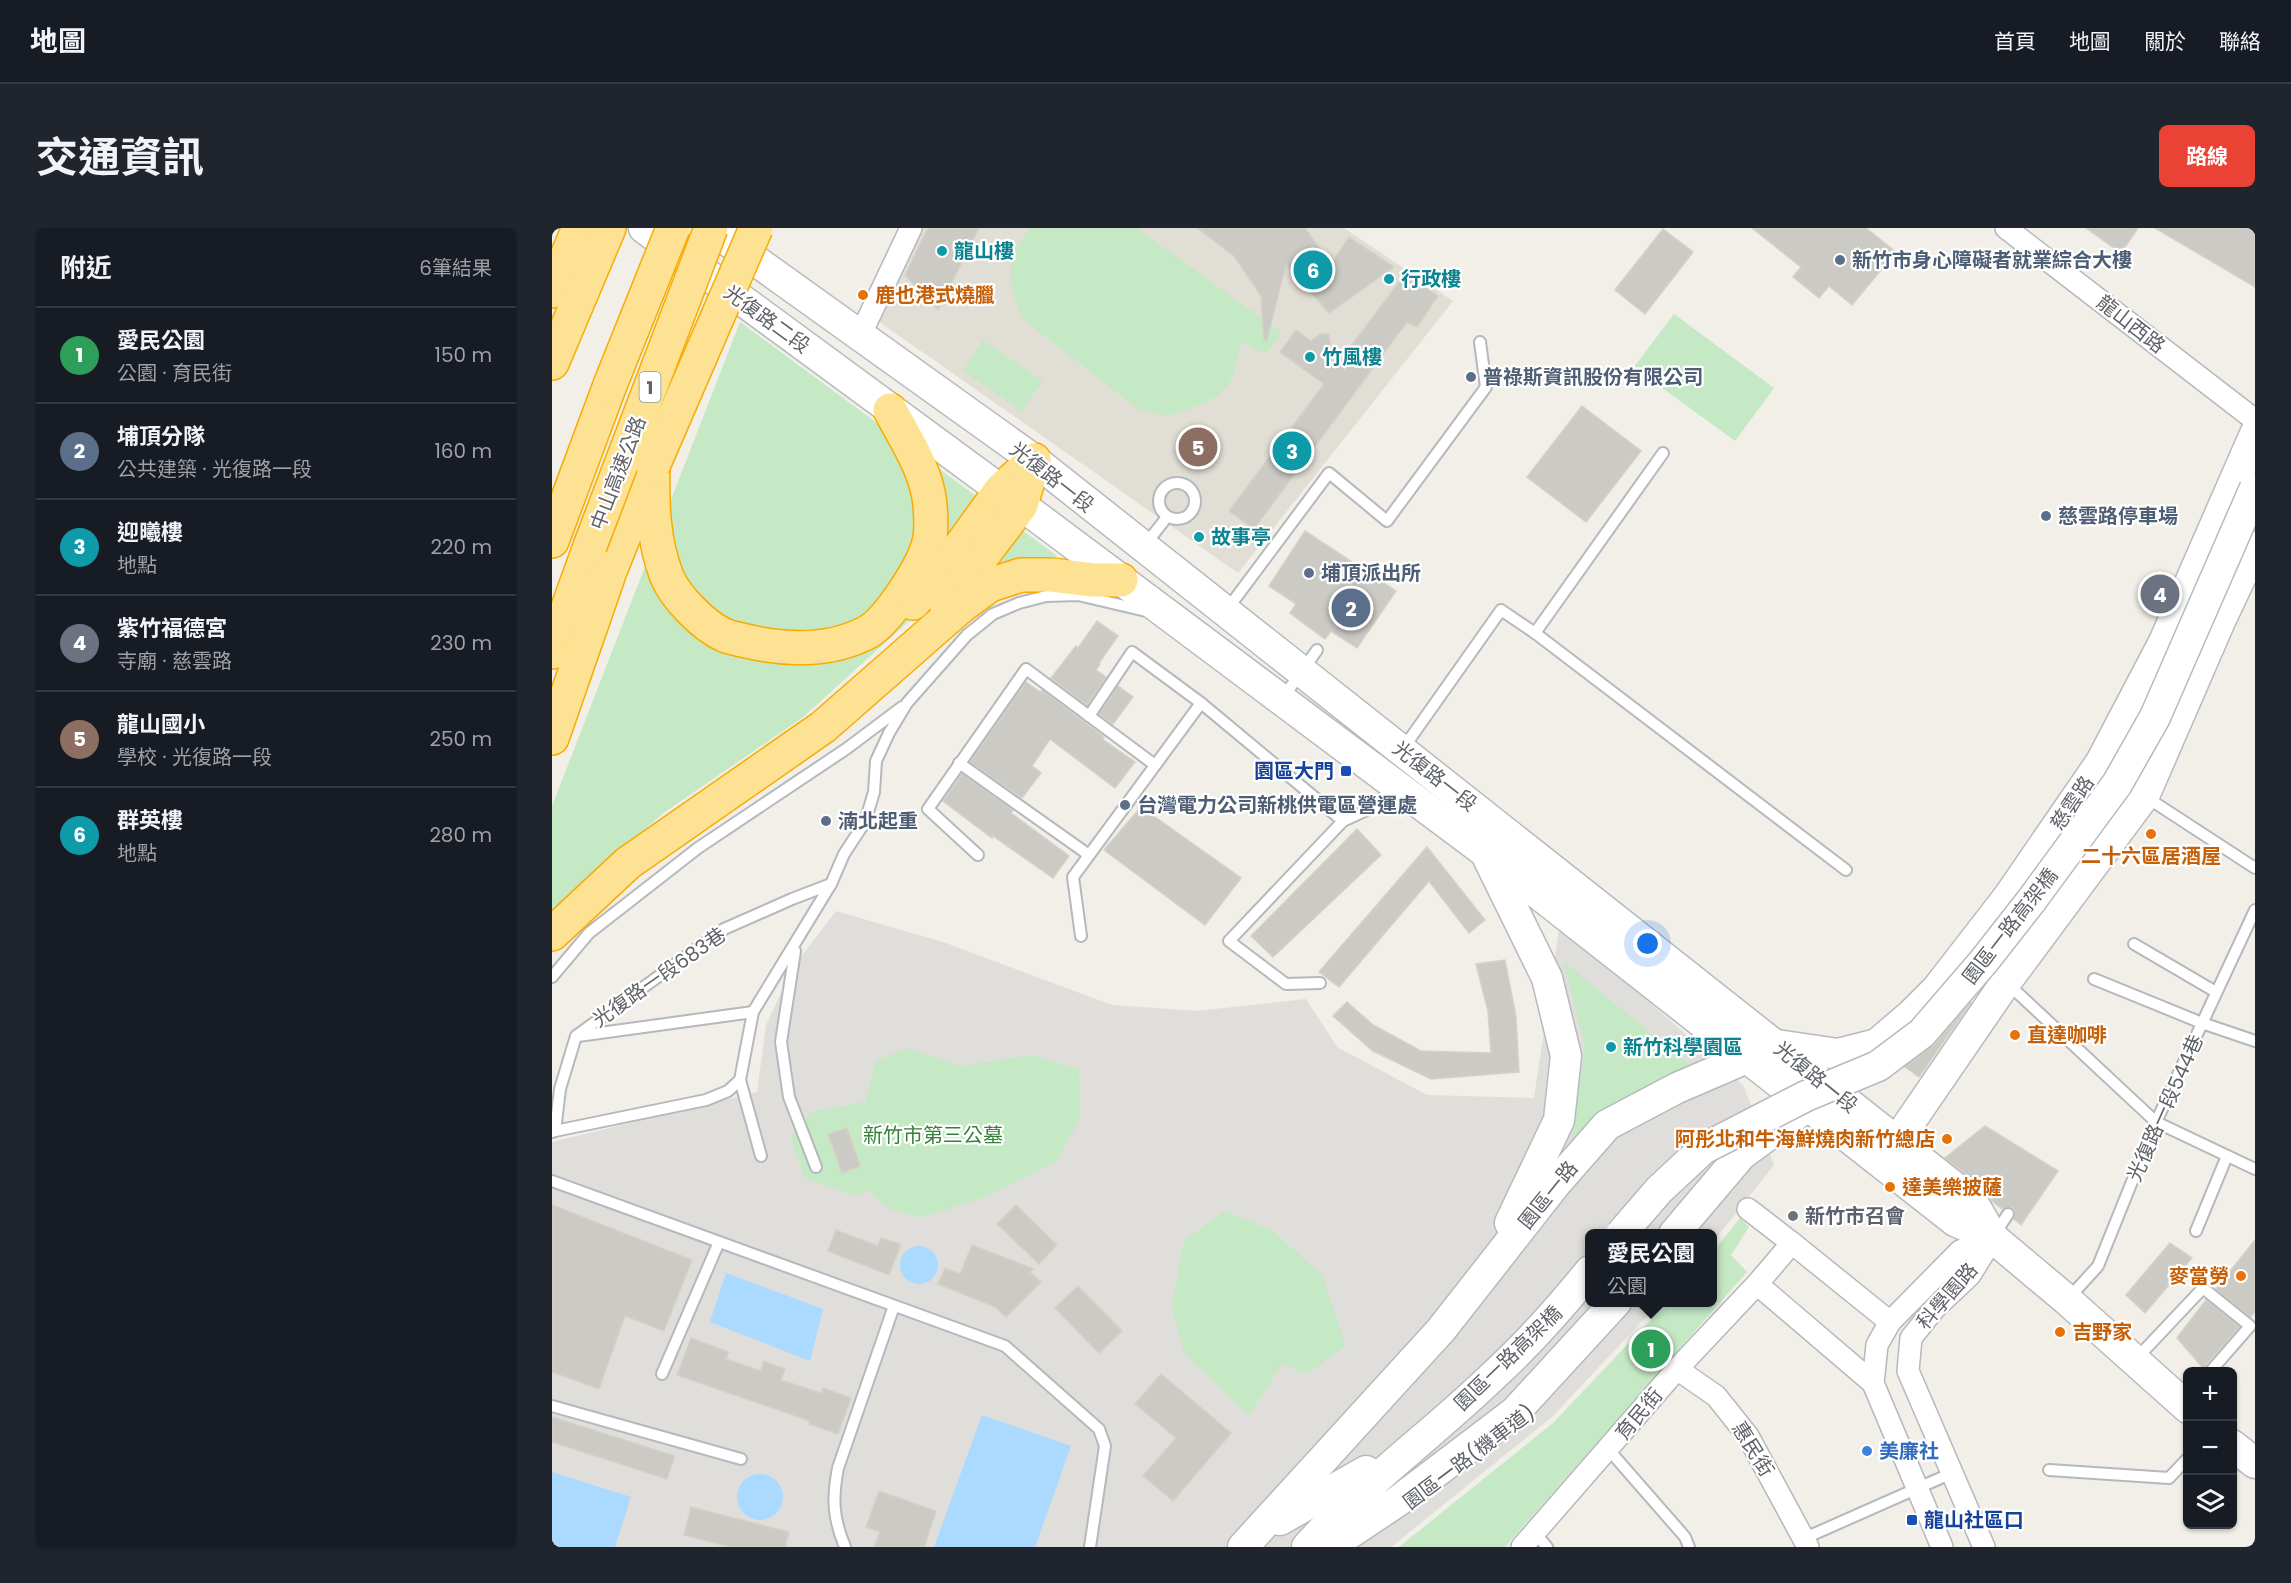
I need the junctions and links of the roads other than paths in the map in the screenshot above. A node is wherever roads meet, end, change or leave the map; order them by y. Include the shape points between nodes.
1 (579, 228) edge
2 (609, 228) edge
3 (644, 228) edge
4 (673, 228) edge
5 (710, 228) edge
6 (756, 228) edge
7 (2006, 228) edge
8 (910, 229) edge
9 (552, 291) edge
10 (858, 335) junction
11 (1480, 342) dead end
12 (552, 363) edge
13 (890, 410) junction
14 (2255, 420) edge
15 (2255, 434) edge
16 (1663, 453) dead end
17 (1034, 460) junction
18 (653, 466) junction
19 (2255, 488) edge
20 (1011, 498) junction
21 (1167, 517) dead end
22 (552, 541) edge
23 (2255, 547) edge
24 (1143, 548) junction
25 (1121, 580) junction
26 (1225, 611) junction
27 (1172, 618) junction
28 (867, 633) junction
29 (1535, 633) junction
30 (2171, 636) junction
31 (2209, 650) junction
32 (552, 651) edge
33 (1310, 661) junction
34 (879, 680) junction
35 (1282, 700) junction
36 (907, 703) junction
37 (1201, 703) junction
38 (1089, 716) junction
39 (552, 738) edge
40 (1401, 750) junction
41 (2101, 762) junction
42 (959, 763) junction
43 (1155, 765) junction
44 (1394, 784) junction
45 (2134, 791) junction
46 (1343, 821) junction
47 (1485, 852) junction
48 (978, 855) dead end
49 (1089, 855) junction
50 (2255, 868) edge
51 (1846, 870) dead end
52 (831, 884) junction
53 (2255, 910) edge
54 (552, 934) edge
55 (1082, 936) dead end
56 (2134, 944) dead end
57 (796, 945) junction
58 (552, 977) edge
59 (2094, 979) dead end
60 (2006, 982) junction
61 (1320, 983) dead end
62 (2216, 992) junction
63 (753, 1012) junction
64 (2202, 1023) junction
65 (576, 1036) junction
66 (2255, 1041) edge
67 (1776, 1045) junction
68 (1748, 1057) junction
69 (740, 1080) junction
70 (1781, 1083) junction
71 (1809, 1105) junction
72 (2156, 1122) junction
73 (553, 1131) edge
74 (1897, 1141) junction
75 (761, 1156) dead end
76 (2227, 1156) junction
77 (816, 1167) dead end
78 (2255, 1169) edge
79 (552, 1181) edge
80 (1696, 1206) junction
81 (1748, 1209) dead end
82 (2000, 1226) junction
83 (1625, 1229) edge
84 (1677, 1229) edge
85 (1682, 1229) edge
86 (2196, 1231) dead end
87 (719, 1242) junction
88 (1792, 1243) junction
89 (1487, 1274) junction
90 (1585, 1277) edge
91 (1757, 1284) junction
92 (2067, 1300) junction
93 (894, 1306) junction
94 (1446, 1307) dead end
95 (1611, 1307) edge
96 (1890, 1322) junction
97 (2135, 1361) junction
98 (2214, 1367) edge
99 (1677, 1370) junction
100 (662, 1374) dead end
101 (1873, 1383) junction
102 (2183, 1400) edge
103 (552, 1406) edge
104 (1522, 1420) dead end
105 (1421, 1440) junction
106 (2237, 1449) edge
107 (1609, 1450) junction
108 (741, 1459) dead end
109 (2183, 1462) edge
110 (2255, 1463) edge
111 (2049, 1470) dead end
112 (1952, 1473) junction
113 (1917, 1488) junction
114 (1262, 1509) dead end
115 (1535, 1542) edge
116 (1807, 1543) edge
117 (1241, 1545) edge
118 (845, 1547) edge
119 (1090, 1547) edge
120 (1307, 1547) edge
121 (1329, 1547) edge
122 (1346, 1547) edge
123 (1689, 1547) edge
124 (1942, 1547) edge
125 (1984, 1547) edge

1 - 9 highway
2 - 12 highway
3 - 13 main road, 光復路二段
4 - 22 highway, 中山高速公路 / 1, bridge
5 - 10 main road, 光復路二段
5 - 32 highway, 中山高速公路 / 1, bridge
6 - 18 highway, bridge
7 - 14 street, 龍山西路
8 - 10 street
10 - 17 main road, 光復路一段
11 - 26 lane via 1486,387 1387,521 1329,473
13 - 20 main road, 光復路一段
13 - 28 highway via 921,470 930,505 929,545 895,605
15 - 30 main road, 慈雲路
16 - 29 lane
17 - 20 highway
17 - 24 main road, 光復路一段
18 - 28 highway via 652,513 657,546 668,580 693,613 724,635 764,645 831,645
18 - 39 highway via 610,571
19 - 83 main road, 園區一路高架橋, bridge via 2155,717 2122,774 1984,961 1922,1033 1878,1066 1806,1096 1703,1149
20 - 25 main road, 光復路一段
20 - 28 highway via 918,598 896,618
20 - 34 highway via 949,600
21 - 24 lane
23 - 31 main road
24 - 26 main road, 光復路一段
25 - 27 main road, 光復路一段
25 - 34 highway via 1021,575 990,585
26 - 33 main road, 光復路一段
27 - 35 main road, 光復路一段
27 - 36 lane via 1078,595 1046,596 1019,603 993,614 967,635
29 - 40 lane via 1501,610
29 - 51 lane
30 - 31 street
30 - 41 main road, 慈雲路 via 2164,642
31 - 45 main road
33 - 35 lane
33 - 40 main road, 光復路一段
34 - 54 highway via 824,727 628,863
35 - 44 main road, 光復路一段
36 - 52 lane via 876,761 874,792 865,822 844,854
36 - 58 lane via 846,749 698,848 589,933
37 - 38 lane via 1132,652
37 - 43 lane
37 - 46 lane
38 - 42 lane via 1026,669
38 - 43 lane
40 - 67 main road, 光復路一段
41 - 45 lane
41 - 67 main road, 慈雲路 via 2009,896 1937,989 1911,1015 1877,1044 1838,1054
42 - 48 lane via 928,809
42 - 49 lane
43 - 49 lane
44 - 46 lane via 1378,805
44 - 47 main road, 光復路一段
45 - 50 lane
45 - 60 main road
46 - 61 lane via 1229,941 1286,984
47 - 68 main road, 光復路一段
47 - 89 main road via 1548,978 1566,1056 1559,1120
49 - 55 lane via 1073,877
52 - 57 lane
52 - 65 lane, 光復路一段683巷 via 724,929
53 - 62 lane, 光復路一段544巷
56 - 62 lane
57 - 63 lane
57 - 77 lane via 781,1042 789,1097
59 - 64 lane
60 - 72 lane
60 - 74 main road
62 - 64 lane, 光復路一段544巷
63 - 65 lane
63 - 69 lane
64 - 66 lane
64 - 72 lane, 光復路一段544巷
65 - 73 lane, 光復路一段683巷 via 560,1089
67 - 68 main road, 園區一路
67 - 70 main road
67 - 74 main road, 光復路一段
68 - 70 main road, 光復路一段
68 - 89 main road, 園區一路 via 1607,1125 1557,1182
69 - 73 lane via 728,1091 706,1100
69 - 75 lane
70 - 71 main road, 光復路一段
70 - 80 main road
71 - 80 main road via 1741,1155
71 - 82 main road, 光復路一段 via 1955,1221
72 - 76 lane
72 - 92 lane, 光復路一段544巷 via 2098,1266
74 - 82 main road, 光復路一段
76 - 78 lane
76 - 86 lane
79 - 87 lane
80 - 84 main road
80 - 85 lane
81 - 88 street, 科學園路
82 - 92 main road, 光復路一段
82 - 96 street, 科學園路 via 1960,1251
82 - 112 street, 科學園路 via 1970,1275 1911,1338 1908,1371
87 - 93 lane
87 - 100 lane
88 - 91 street
88 - 96 street, 科學園路
89 - 94 lane
89 - 117 main road, 園區一路 via 1441,1330
90 - 105 main road, 園區一路高架橋 via 1494,1376
91 - 99 street, 育民街
91 - 101 street, 科學園路
92 - 97 main road, 光復路一段
93 - 118 lane via 833,1492 836,1524
93 - 119 lane via 1005,1346 1099,1429 1105,1446
95 - 121 main road via 1515,1412 1398,1501
96 - 101 street, 科學園路 via 1876,1345
97 - 98 lane via 2203,1288 2250,1326
97 - 102 main road, 光復路一段
99 - 107 street, 育民街
99 - 116 street, 惠民街 via 1716,1396 1748,1436
101 - 113 street, 科學園路
103 - 108 lane
104 - 122 lane, 園區一路(機車道)
105 - 117 main road
105 - 120 main road via 1338,1513
106 - 110 main road
107 - 115 street, 育民街
107 - 123 lane via 1685,1537
109 - 111 lane via 2169,1478
112 - 113 lane
112 - 125 street, 科學園路
113 - 116 lane
113 - 124 street, 科學園路
114 - 117 lane

